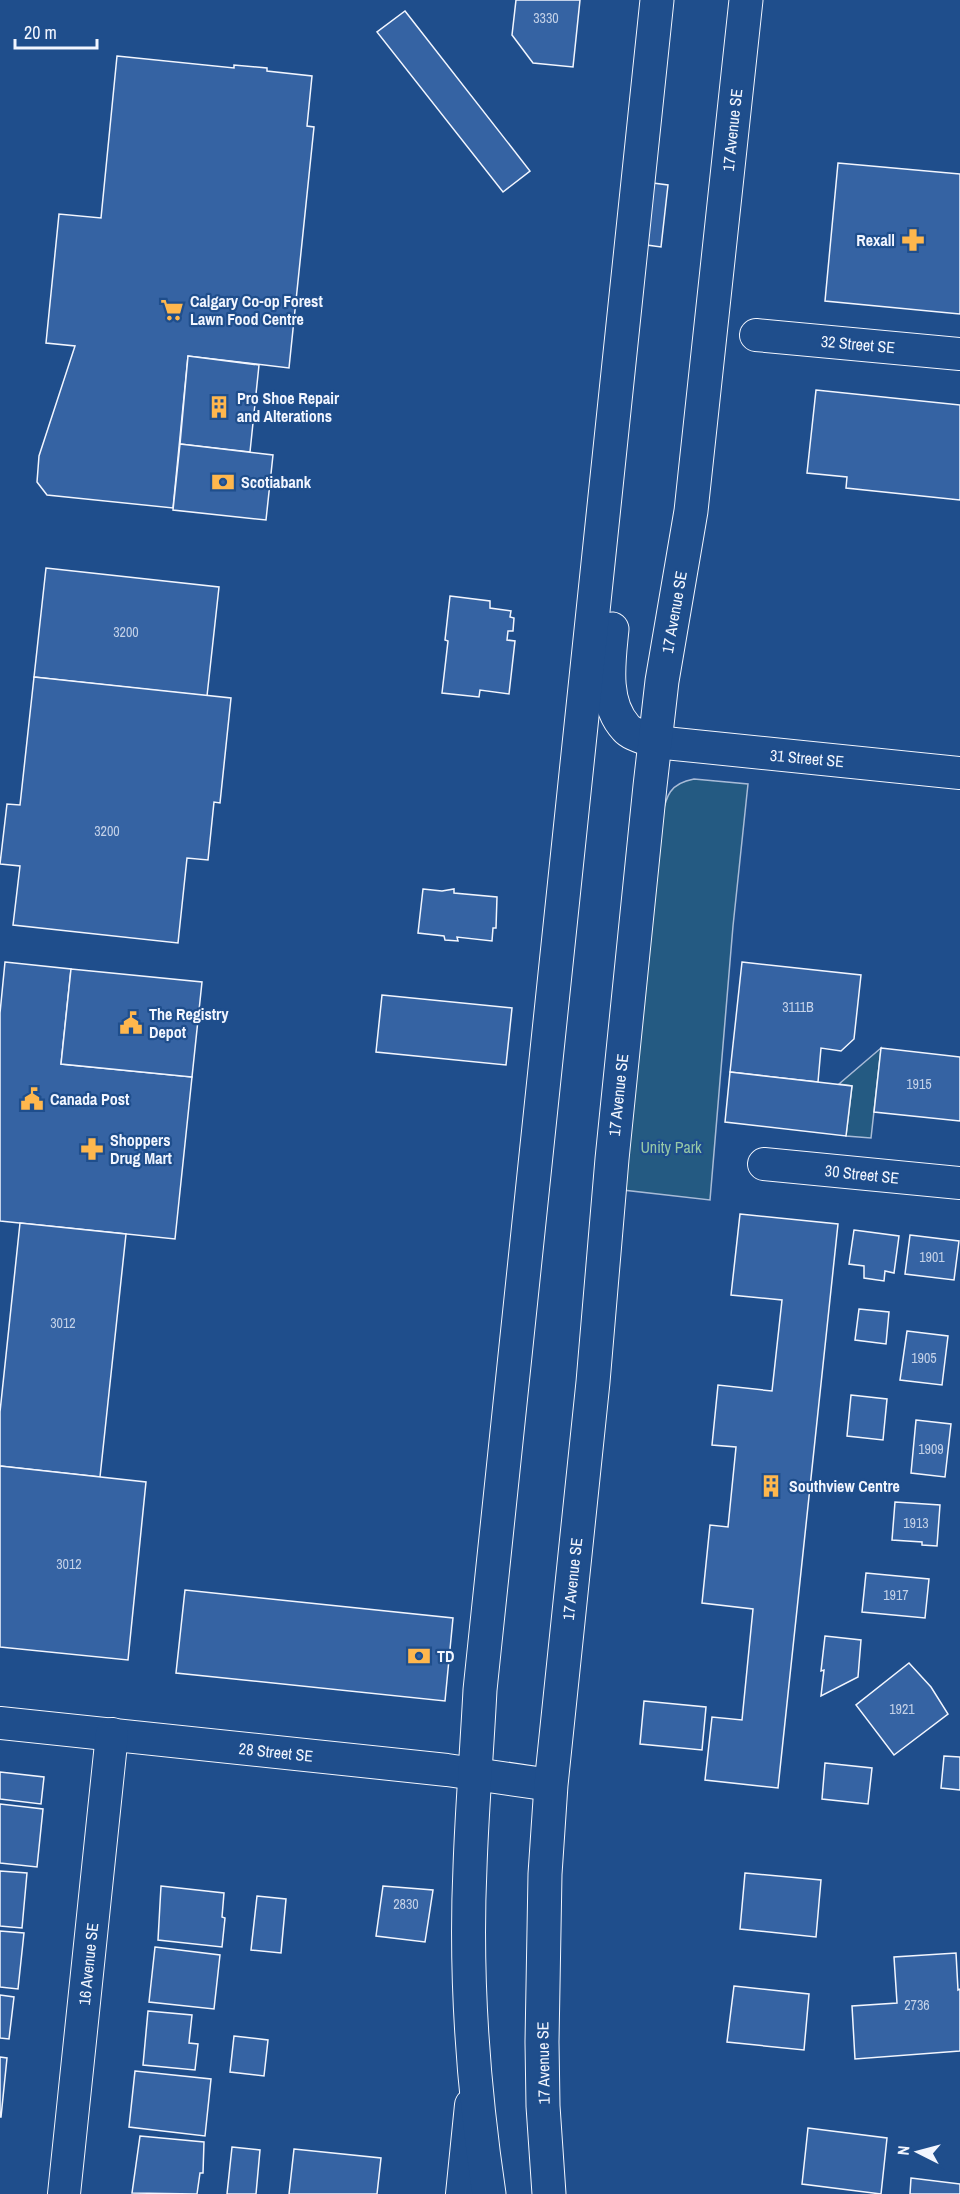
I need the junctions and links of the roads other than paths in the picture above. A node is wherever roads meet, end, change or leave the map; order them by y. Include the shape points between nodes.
1 (657, 0) edge
2 (746, 0) edge
3 (756, 335) dead end
4 (960, 354) edge
5 (606, 479) junction
6 (655, 742) junction
7 (960, 773) edge
8 (764, 1164) dead end
9 (960, 1183) edge
10 (0, 1723) edge
11 (112, 1734) junction
12 (475, 1774) junction
13 (551, 1785) junction
14 (475, 2075) junction
15 (64, 2194) edge
16 (462, 2194) edge
17 (489, 2194) edge
18 (549, 2194) edge

1 - 5 main road
2 - 6 main road, 17 Avenue SE via 691,511
3 - 4 street, 32 Street SE
5 - 6 main road via 621,524 608,685 626,729
5 - 12 main road via 480,1690
6 - 7 street, 31 Street SE
6 - 13 main road, 17 Avenue SE
8 - 9 street, 30 Street SE
10 - 11 street, 28 Street SE
11 - 12 street, 28 Street SE
11 - 15 street, 16 Avenue SE
12 - 13 street, 28 Street SE
12 - 14 main road via 469,1938
13 - 18 main road, 17 Avenue SE via 542,2042
14 - 16 street
14 - 17 main road

